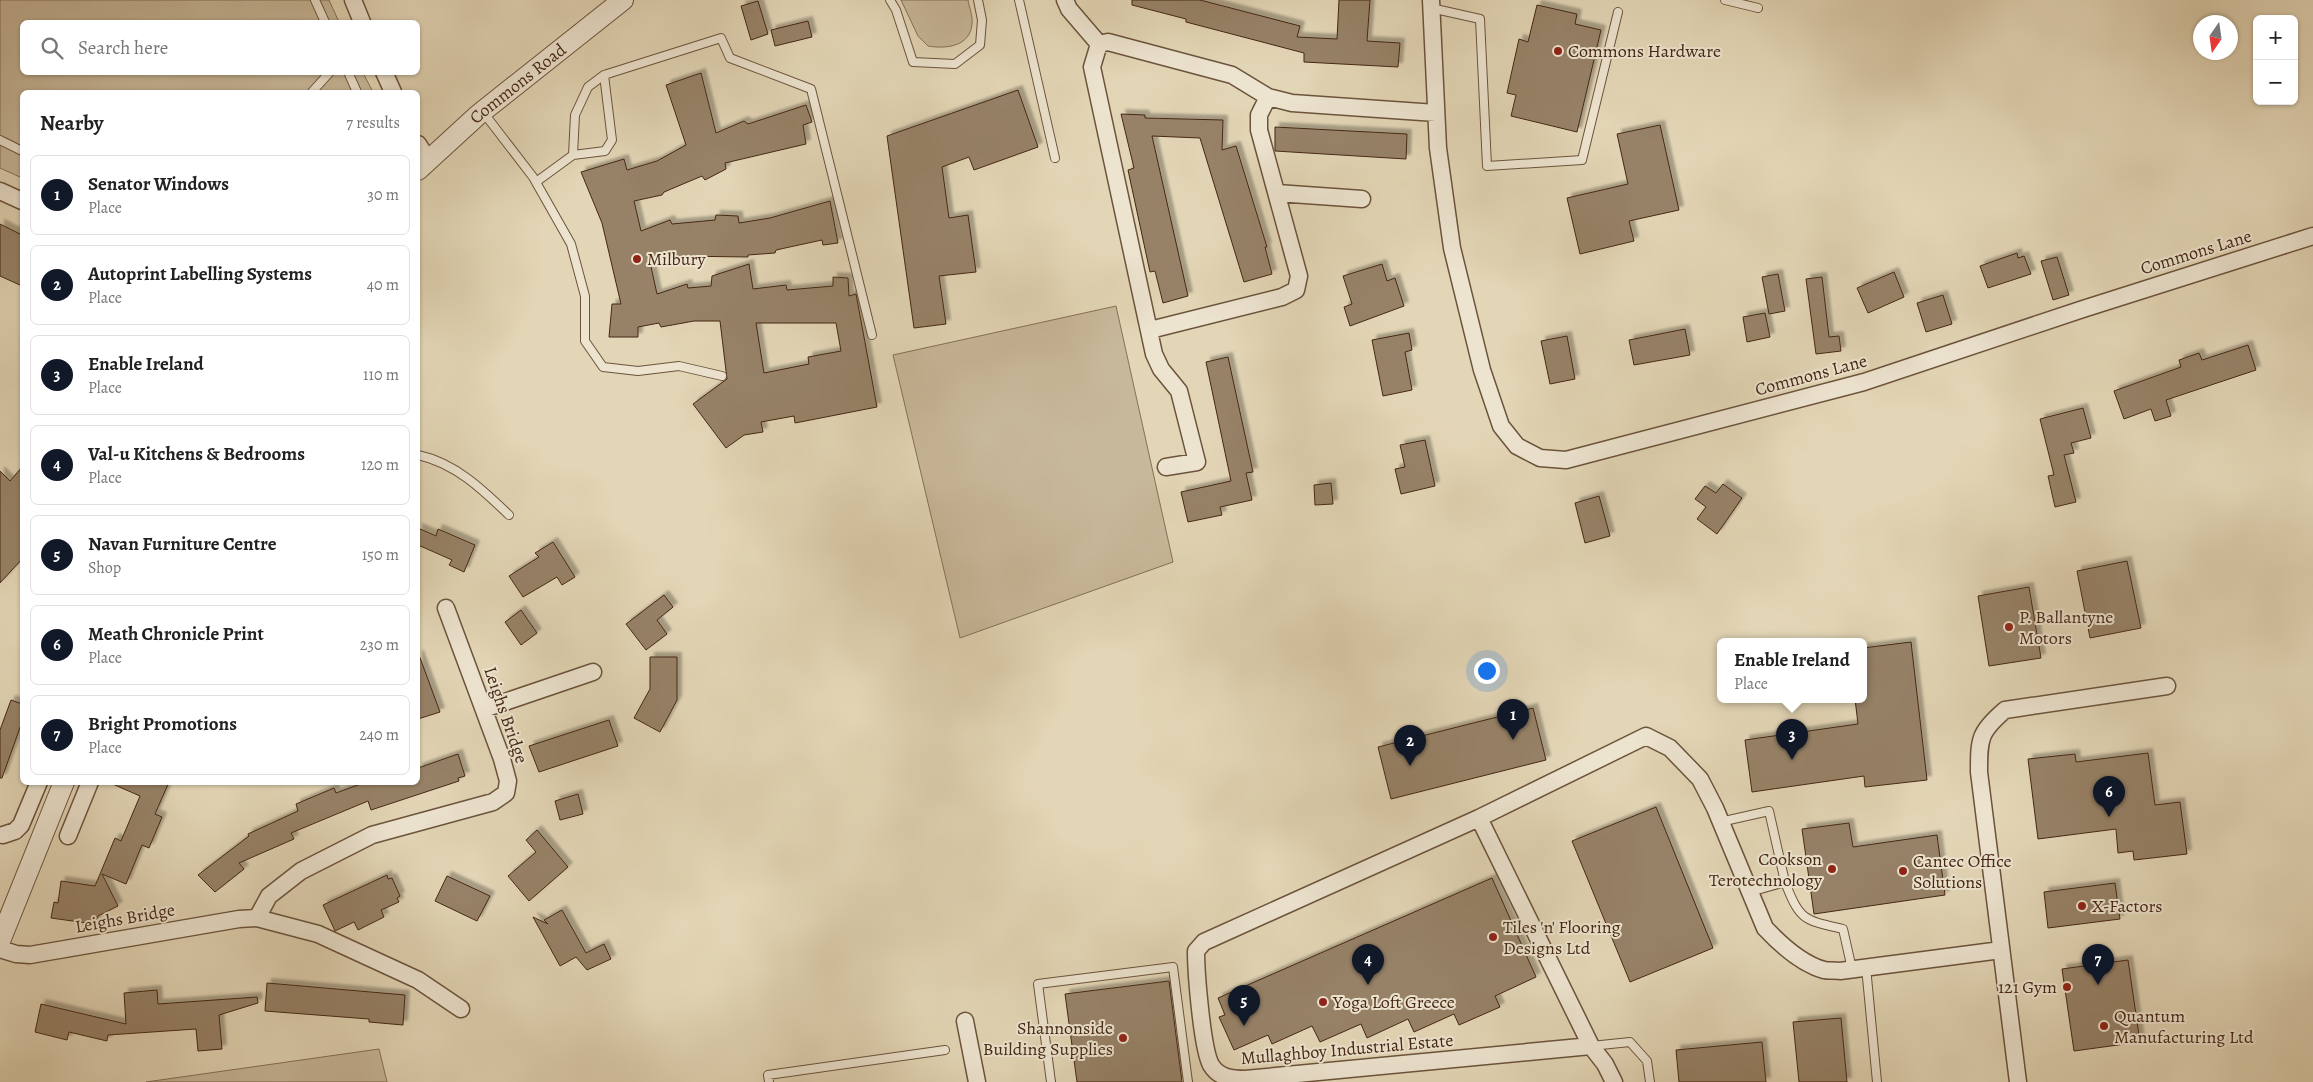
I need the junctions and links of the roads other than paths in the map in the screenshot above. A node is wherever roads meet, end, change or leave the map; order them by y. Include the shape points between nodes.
1 (315, 0) edge
2 (352, 0) edge
3 (623, 0) edge
4 (890, 0) edge
5 (978, 0) edge
6 (1019, 0) edge
7 (1065, 0) edge
8 (1725, 0) edge
9 (1431, 4) edge
10 (1758, 8) dead end
11 (1618, 12) dead end
12 (324, 20) edge
13 (361, 20) edge
14 (1098, 44) junction
15 (327, 75) edge
16 (349, 75) edge
17 (385, 75) edge
18 (604, 75) junction
19 (314, 90) edge
20 (356, 90) edge
21 (392, 90) edge
22 (1268, 96) junction
23 (482, 112) junction
24 (1436, 113) junction
25 (0, 140) edge
26 (20, 149) edge
27 (573, 155) junction
28 (421, 158) edge
29 (1055, 158) dead end
30 (536, 182) junction
31 (0, 191) edge
32 (1277, 193) junction
33 (1362, 199) dead end
34 (20, 200) edge
35 (2313, 236) edge
36 (1150, 330) junction
37 (872, 335) dead end
38 (722, 376) dead end
39 (420, 456) edge
40 (1166, 467) dead end
41 (509, 515) dead end
42 (446, 608) dead end
43 (593, 672) dead end
44 (2167, 686) dead end
45 (484, 709) junction
46 (38, 785) edge
47 (63, 785) edge
48 (89, 785) edge
49 (1480, 818) junction
50 (1720, 822) junction
51 (3, 835) dead end
52 (68, 836) dead end
53 (1785, 882) junction
54 (1750, 892) junction
55 (257, 918) junction
56 (0, 941) edge
57 (0, 949) edge
58 (2001, 950) junction
59 (1859, 968) junction
60 (461, 1009) dead end
61 (965, 1021) dead end
62 (1592, 1046) junction
63 (944, 1050) dead end
64 (1333, 1076) edge
65 (1229, 1080) edge
66 (769, 1082) edge
67 (977, 1082) edge
68 (1051, 1082) edge
69 (1188, 1082) edge
70 (1614, 1082) edge
71 (1650, 1082) edge
72 (1877, 1082) edge
73 (2018, 1082) edge

1 - 12 lane
2 - 13 street
3 - 23 street, Commons Road
4 - 5 lane via 914,62 955,64 980,45 982,20
6 - 29 lane
7 - 14 street
8 - 10 lane
9 - 11 lane via 1480,19 1487,166 1582,160
9 - 24 street, Commons Lane
14 - 22 street via 1108,42 1232,75
14 - 36 street via 1092,67
15 - 19 lane
16 - 20 lane
17 - 21 street
18 - 27 lane via 588,87 575,115
18 - 27 lane via 612,140 604,151
18 - 37 lane via 720,38 730,58 811,89
22 - 24 street via 1292,103
22 - 32 street via 1259,115 1259,130
23 - 28 street, Commons Road
23 - 30 lane
24 - 35 street, Commons Lane via 1452,248 1482,370 1501,426 1517,446 1540,458 1566,460 1864,382
25 - 26 lane
27 - 30 lane
30 - 38 lane via 571,244 585,296 585,341 603,367 638,371 679,366
31 - 34 street
32 - 33 street
32 - 36 street via 1299,276 1296,290 1282,297
36 - 40 street via 1154,354 1161,369 1179,391 1197,462
39 - 41 lane via 451,466
42 - 45 street, Leighs Bridge
43 - 45 street
44 - 58 street via 2006,710 1989,724 1979,743 1979,772
45 - 55 street, Leighs Bridge via 508,781 506,793 493,802 372,835 354,844 301,871 269,896
46 - 51 street via 21,825
47 - 56 street
48 - 52 street
49 - 50 street, Mullaghboy Industrial Estate via 1646,736 1670,748 1700,779
49 - 62 street
49 - 65 street, Mullaghboy Industrial Estate via 1204,942 1196,951 1196,969 1207,1052 1211,1066
50 - 53 lane via 1769,811
50 - 54 street, Mullaghboy Industrial Estate
53 - 54 lane
53 - 59 lane via 1795,908 1808,920 1843,929
54 - 59 street, Mullaghboy Industrial Estate via 1765,928 1794,954 1824,970
55 - 57 street, Leighs Bridge via 30,955
55 - 60 street, Leighs Bridge via 318,934 418,980
58 - 59 street, Mullaghboy Industrial Estate
58 - 73 street
59 - 72 lane
61 - 67 street
62 - 64 street, Mullaghboy Industrial Estate
62 - 70 street
62 - 71 lane via 1630,1042 1647,1061
63 - 66 lane via 768,1075
64 - 65 street, Mullaghboy Industrial Estate
68 - 69 lane via 1038,984 1173,967

